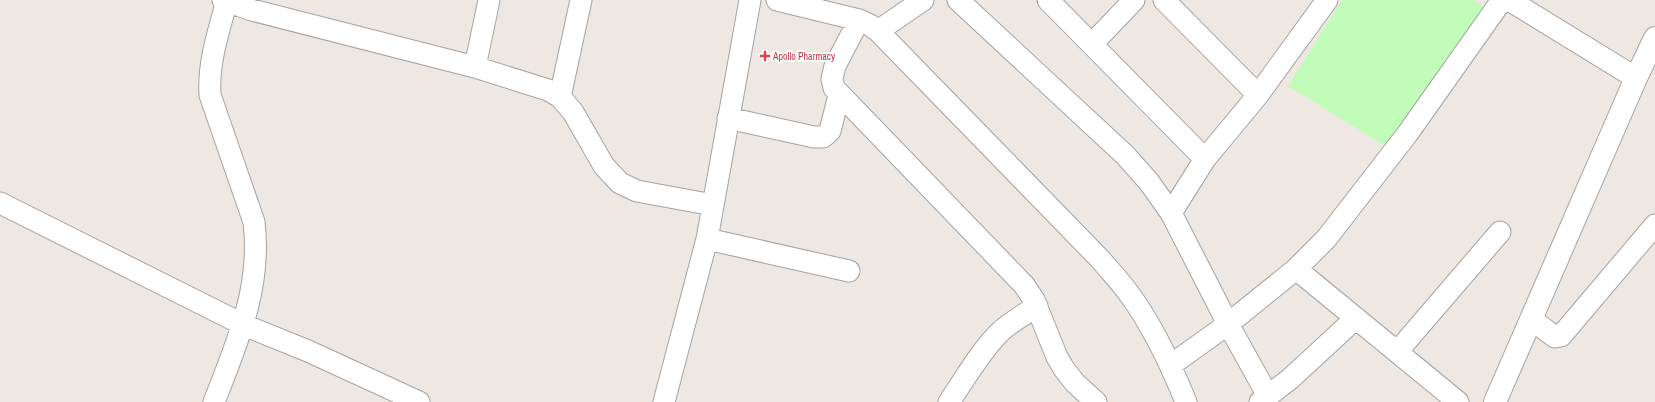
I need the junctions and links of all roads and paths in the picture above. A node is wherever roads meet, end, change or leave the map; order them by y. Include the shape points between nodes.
1 (490, 0) edge
2 (581, 0) edge
3 (750, 0) edge
4 (777, 0) edge
5 (923, 0) edge
6 (958, 0) edge
7 (1048, 0) edge
8 (1134, 0) edge
9 (1164, 0) edge
10 (1327, 0) edge
11 (1502, 0) edge
12 (1509, 0) edge
13 (225, 1) edge
14 (253, 5) edge
15 (859, 20) junction
16 (878, 31) junction
17 (1655, 38) edge
18 (1092, 44) junction
19 (474, 67) junction
20 (1636, 78) junction
21 (839, 95) junction
22 (1258, 95) junction
23 (560, 97) junction
24 (728, 118) junction
25 (1205, 159) junction
26 (0, 203) edge
27 (713, 205) junction
28 (1171, 213) junction
29 (1655, 225) edge
30 (1500, 232) dead end
31 (707, 239) junction
32 (1296, 269) junction
33 (849, 271) dead end
34 (1037, 306) junction
35 (1356, 318) junction
36 (1531, 319) junction
37 (1228, 324) junction
38 (244, 325) junction
39 (1397, 352) junction
40 (1171, 365) junction
41 (1264, 399) edge
42 (214, 402) edge
43 (420, 402) edge
44 (664, 402) edge
45 (949, 402) edge
46 (1096, 402) edge
47 (1186, 402) edge
48 (1458, 402) edge
49 (1495, 402) edge

1 - 19 street
2 - 23 street
3 - 24 street
4 - 15 street
5 - 16 street
6 - 28 street via 1126,156
7 - 18 street
8 - 18 street
9 - 22 street
10 - 22 street
11 - 32 street via 1404,139 1326,239
12 - 20 street
13 - 14 street
13 - 38 street via 209,79 210,95 254,222 255,261
14 - 19 street
15 - 16 street
15 - 21 street via 835,66 832,79
16 - 40 street via 1100,259 1130,295
17 - 20 street
18 - 25 street
19 - 23 street via 548,90
20 - 36 street
21 - 24 street via 830,131 823,137
21 - 34 street via 1015,273
22 - 25 street
23 - 27 street via 573,112 604,166 620,183 637,191
24 - 27 street
25 - 28 street
26 - 38 street
27 - 31 street
28 - 37 street
29 - 36 street via 1562,336 1554,337
30 - 39 street
31 - 33 street
31 - 44 street
32 - 35 street
32 - 37 street
34 - 45 street via 998,333
34 - 46 street via 1064,369
35 - 39 street
35 - 41 street via 1290,379
36 - 49 street
37 - 40 street
37 - 41 street
38 - 42 street
38 - 43 street
39 - 48 street
40 - 47 street

